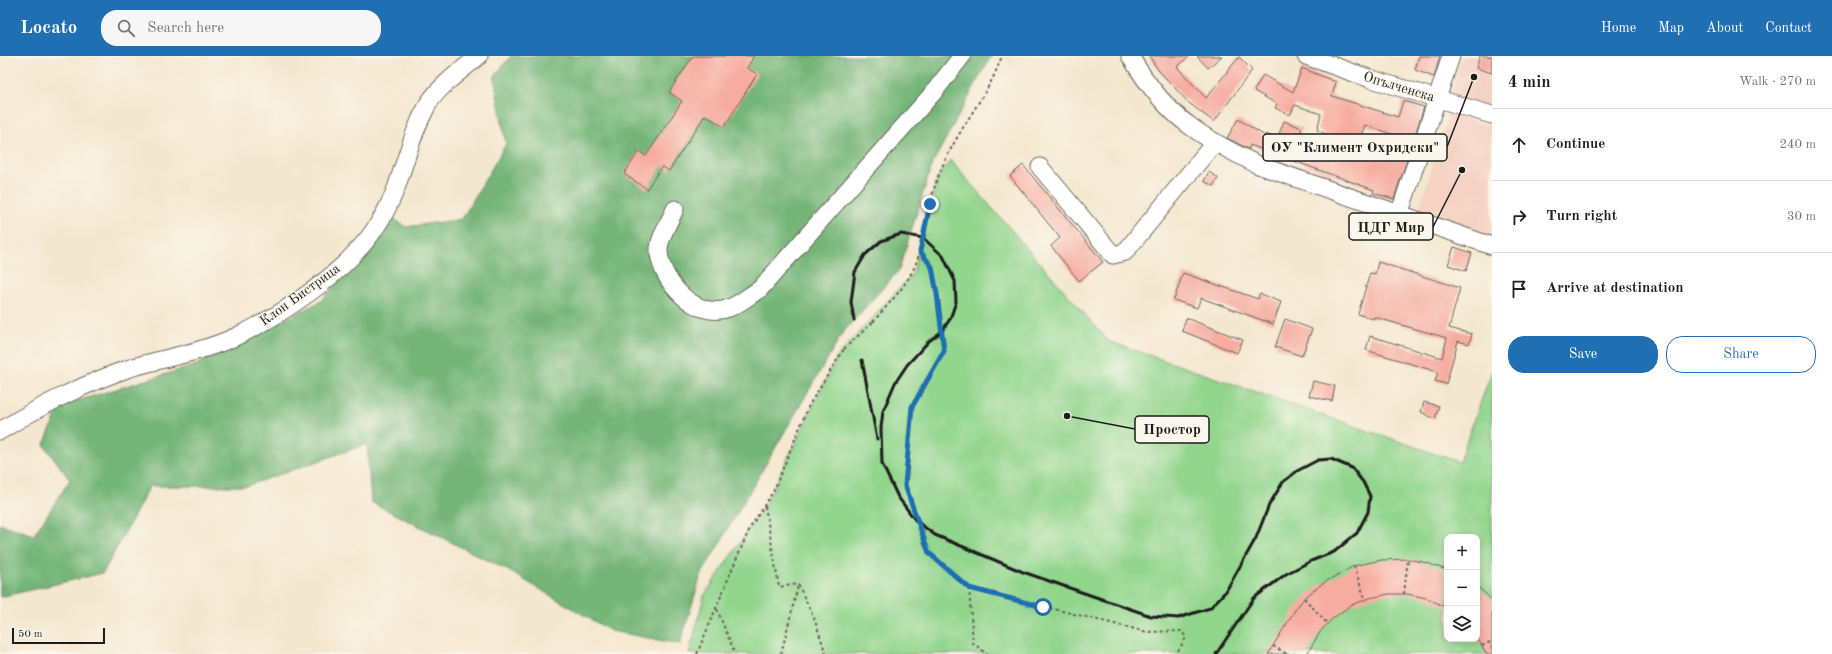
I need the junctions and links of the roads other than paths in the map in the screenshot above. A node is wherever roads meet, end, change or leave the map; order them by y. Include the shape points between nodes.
1 (479, 56) edge
2 (962, 56) edge
3 (1130, 56) edge
4 (1306, 56) edge
5 (1451, 56) edge
6 (1436, 98) junction
7 (1492, 115) edge
8 (1215, 142) junction
9 (1040, 167) dead end
10 (675, 209) dead end
11 (1399, 215) junction
12 (1492, 246) edge
13 (0, 431) edge

1 - 13 street, Клон Бистрица via 447,82 429,103 410,141 395,191 380,222 356,253 325,280 270,319 234,338 129,369 80,389 18,419
2 - 10 street via 933,93 760,289 728,309 706,311 687,301 664,269 659,252
3 - 8 street via 1165,103 1189,126
4 - 6 street, Опълченска
5 - 6 street
6 - 7 street, Опълченска
6 - 11 street
8 - 9 street via 1125,252 1113,255
8 - 11 street via 1258,165
11 - 12 street

